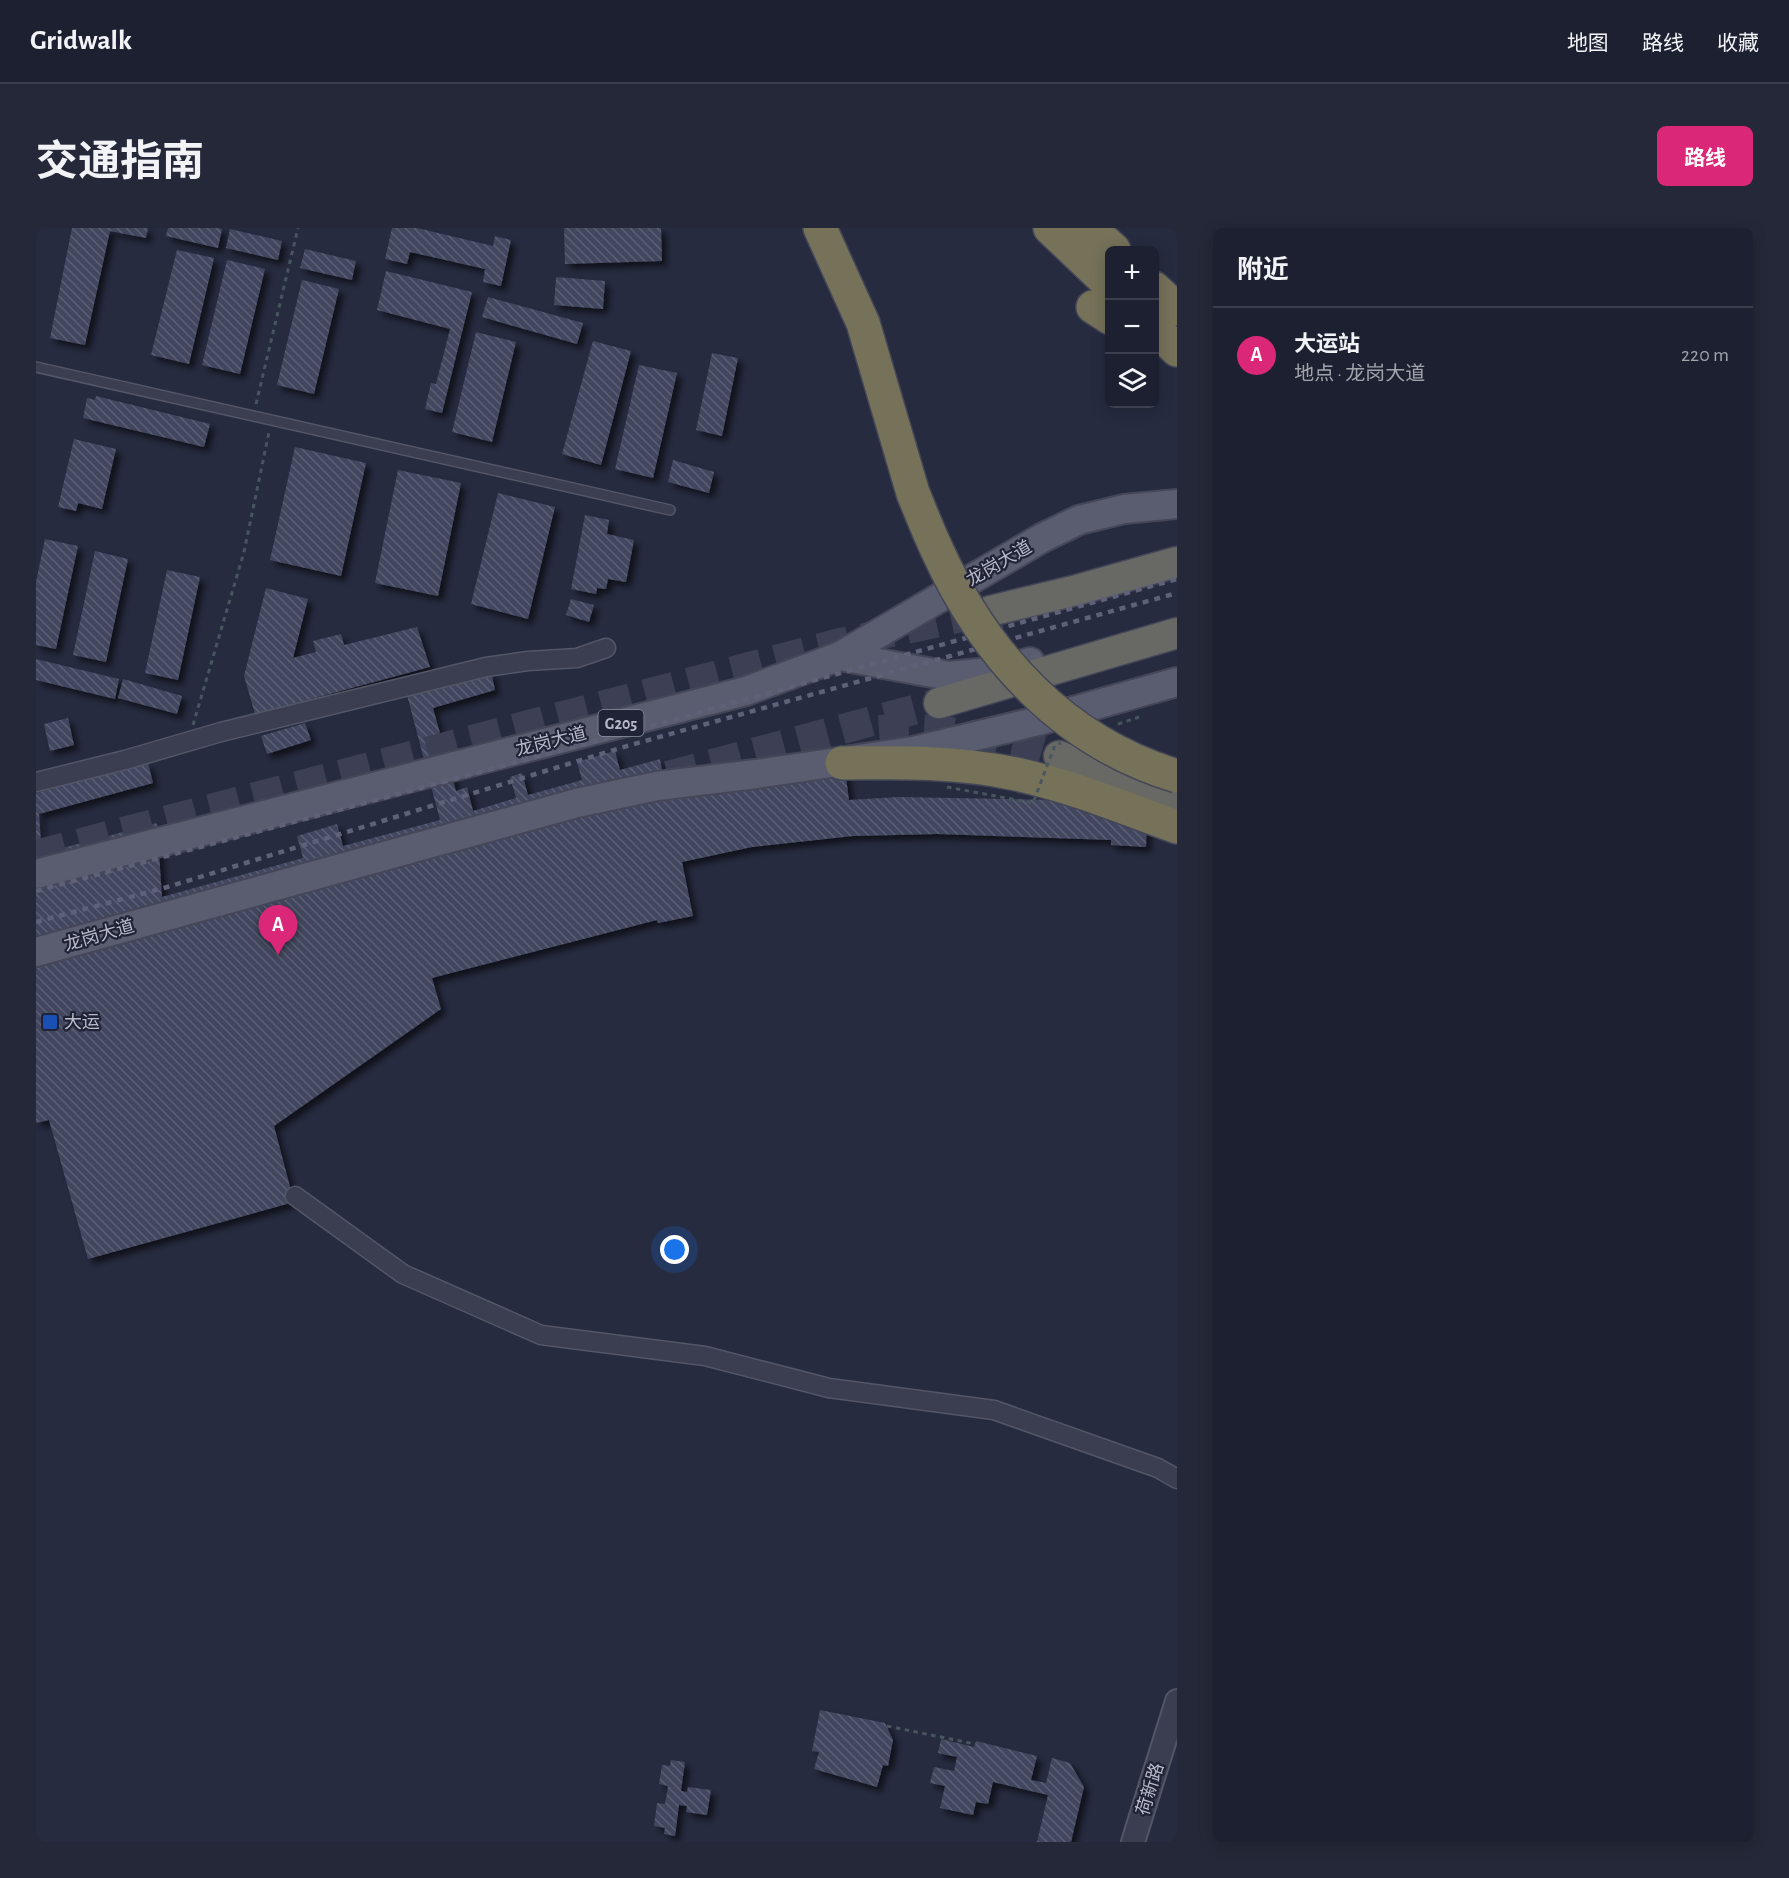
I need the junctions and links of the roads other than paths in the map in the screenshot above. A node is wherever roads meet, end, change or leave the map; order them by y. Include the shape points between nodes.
1 (820, 228) edge
2 (1050, 228) edge
3 (1090, 228) edge
4 (1110, 246) edge
5 (1159, 292) edge
6 (1105, 303) edge
7 (1177, 309) edge
8 (1159, 332) edge
9 (1177, 350) edge
10 (1158, 354) edge
11 (36, 367) edge
12 (1177, 370) edge
13 (1177, 504) edge
14 (670, 510) dead end
15 (1177, 562) edge
16 (990, 611) tunnel mouth
17 (1177, 622) edge
18 (1177, 633) edge
19 (606, 648) dead end
20 (840, 656) junction
21 (1177, 682) edge
22 (939, 704) tunnel mouth
23 (1062, 749) tunnel mouth
24 (842, 763) junction
25 (1177, 776) edge
26 (36, 782) edge
27 (1177, 802) edge
28 (1177, 827) edge
29 (36, 874) edge
30 (36, 952) edge
31 (295, 1196) dead end
32 (1177, 1479) edge
33 (1177, 1701) edge
34 (1168, 1758) edge
35 (1133, 1842) edge

1 - 25 highway, bridge via 863,323 914,493 938,553 987,638 1035,694 1068,721 1102,744
2 - 6 highway
3 - 4 highway
5 - 7 highway
8 - 9 highway
10 - 12 highway
11 - 14 lane
13 - 20 main road, 龙岗大道 / G205 via 1124,509 1079,520
15 - 16 highway, 龙岗大道
17 - 20 main road via 1000,670 949,676
18 - 22 highway
19 - 26 street via 577,658 486,667
20 - 29 main road, 龙岗大道 / G205 via 746,691
21 - 24 main road, 龙岗大道 via 979,736
23 - 27 highway
24 - 28 highway via 929,764 1014,774
24 - 30 main road, 龙岗大道 via 657,786 577,803
31 - 32 street via 403,1274 541,1335 705,1356 829,1388 994,1410 1158,1468
33 - 34 street, 荷新路
34 - 35 street, 荷新路

